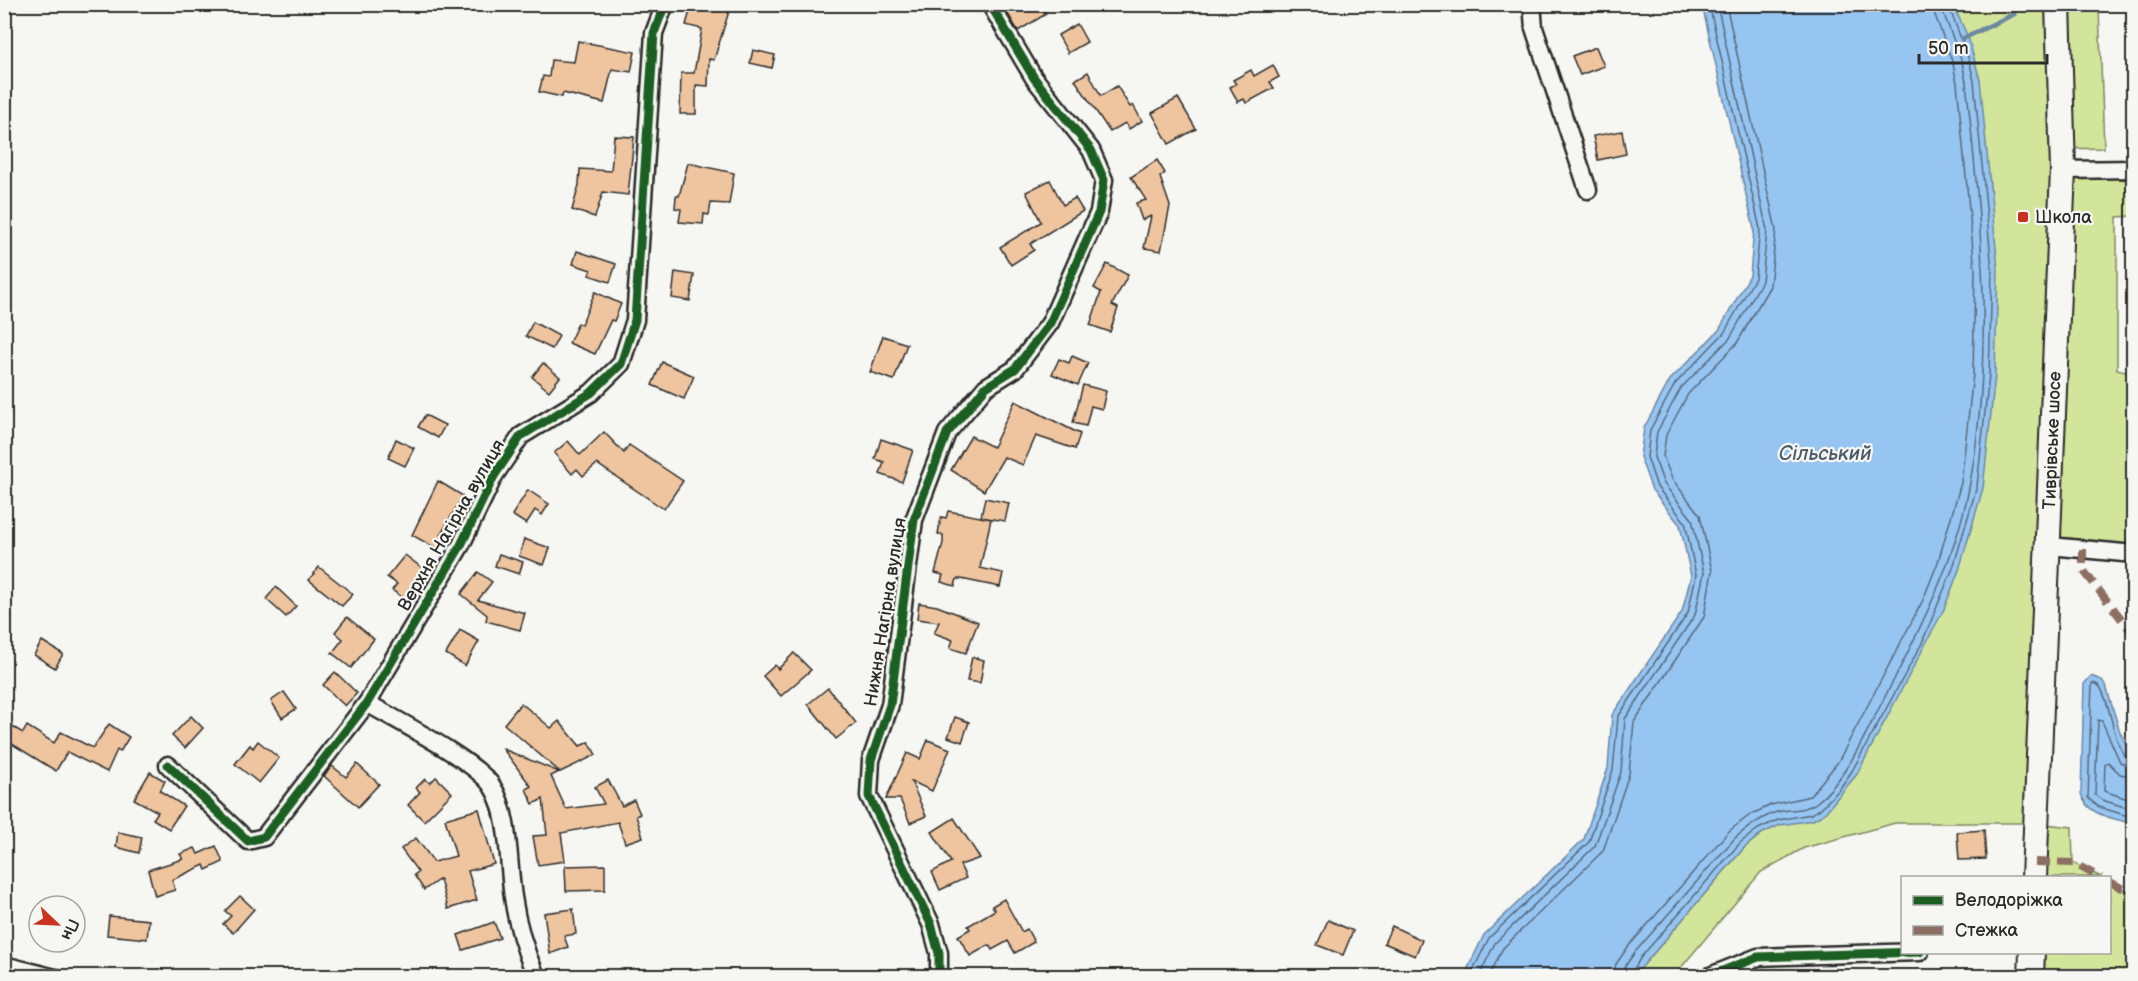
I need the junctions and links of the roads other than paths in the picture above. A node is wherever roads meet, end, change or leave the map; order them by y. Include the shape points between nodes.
1 (665, 4) edge
2 (990, 4) edge
3 (1532, 4) edge
4 (2058, 4) edge
5 (2133, 169) edge
6 (2063, 170) junction
7 (1588, 190) dead end
8 (2050, 546) junction
9 (2133, 554) edge
10 (367, 703) junction
11 (168, 765) dead end
12 (2034, 876) edge
13 (1901, 953) edge
14 (2032, 954) edge
15 (4, 961) edge
16 (64, 976) edge
17 (536, 976) edge
18 (939, 976) edge
19 (1710, 976) edge
20 (2031, 976) edge

1 - 10 street, Верхня Нагірна вулиця via 654,33 635,320 621,364 591,393 521,436 494,476 461,545
2 - 18 street, Нижня Нагірна вулиця via 1034,78 1091,150 1104,180 1099,212 1050,323 1015,369 986,387 947,434 914,520 891,705 871,760 869,796 931,924 939,953
3 - 7 street via 1534,28
4 - 6 main road, Тиврівське шосе
5 - 6 street
6 - 8 main road, Тиврівське шосе
8 - 9 street
8 - 12 main road, Тиврівське шосе
10 - 11 street, Верхня Нагірна вулиця via 264,837 248,842
10 - 17 street via 476,768 492,784 501,802 513,899 525,950
13 - 19 street via 1758,957
14 - 20 main road
15 - 16 lane

